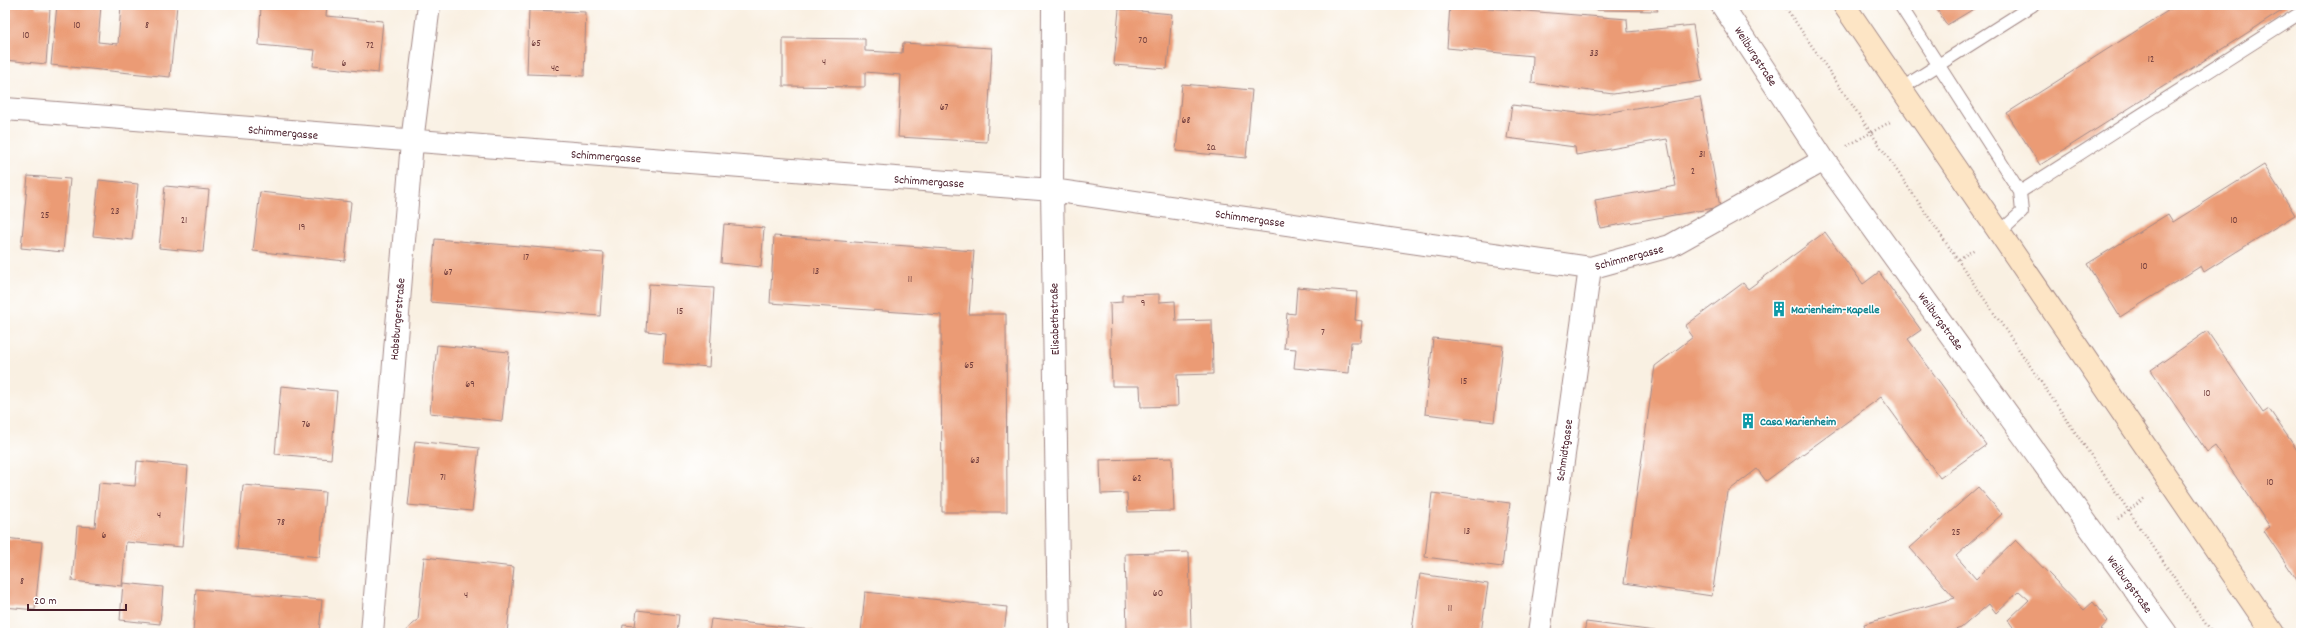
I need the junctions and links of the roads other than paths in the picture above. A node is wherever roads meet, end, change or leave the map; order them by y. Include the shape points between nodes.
1 (429, 5) edge
2 (1053, 5) edge
3 (1722, 5) edge
4 (1844, 5) edge
5 (1900, 5) edge
6 (2033, 5) edge
7 (2297, 15) dead end
8 (1938, 65) junction
9 (1902, 88) junction
10 (5, 109) edge
11 (412, 142) junction
12 (1824, 160) junction
13 (1052, 190) junction
14 (2020, 192) junction
15 (2000, 232) junction
16 (1590, 268) junction
17 (372, 633) edge
18 (1059, 633) edge
19 (1539, 633) edge
20 (2166, 633) edge
21 (2273, 633) edge

1 - 11 street, Habsburgerstraße
2 - 13 street, Elisabethstraße
3 - 12 street, Weilburgstraße
4 - 9 street
5 - 8 lane
6 - 8 lane
7 - 14 lane
8 - 9 lane
8 - 14 lane
9 - 15 street
10 - 11 street, Schimmergasse
11 - 13 street, Schimmergasse
11 - 17 street, Habsburgerstraße
12 - 16 street, Schimmergasse via 1670,246
12 - 20 street, Weilburgstraße
13 - 16 street, Schimmergasse
13 - 18 street, Elisabethstraße
14 - 15 lane via 2022,212
15 - 21 street
16 - 19 street, Schmidtgasse

